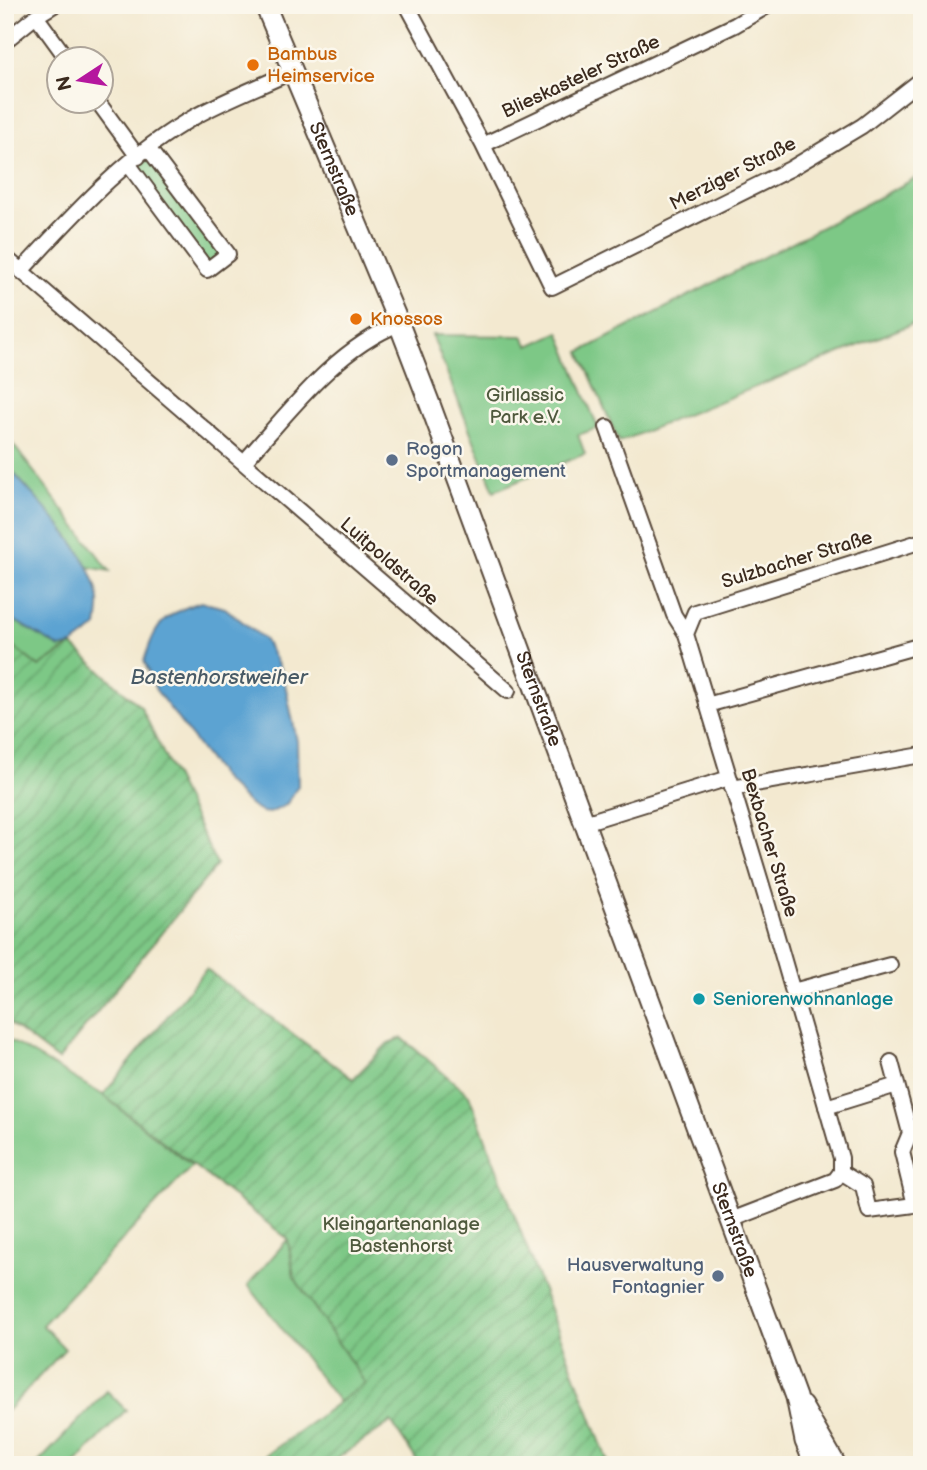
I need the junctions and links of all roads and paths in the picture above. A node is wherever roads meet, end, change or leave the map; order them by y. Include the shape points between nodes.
1 (54, 5) edge
2 (265, 5) edge
3 (407, 5) edge
4 (769, 5) edge
5 (36, 16) junction
6 (5, 41) edge
7 (58, 46) edge
8 (293, 71) junction
9 (922, 79) edge
10 (108, 116) edge
11 (483, 145) junction
12 (138, 157) junction
13 (5, 257) edge
14 (21, 271) junction
15 (399, 324) junction
16 (607, 427) dead end
17 (244, 462) junction
18 (921, 545) edge
19 (688, 629) junction
20 (922, 645) edge
21 (508, 691) dead end
22 (708, 705) junction
23 (922, 755) edge
24 (731, 783) junction
25 (584, 823) junction
26 (890, 965) dead end
27 (793, 991) junction
28 (891, 1062) dead end
29 (897, 1085) junction
30 (826, 1107) junction
31 (841, 1171) junction
32 (918, 1205) edge
33 (731, 1220) junction
34 (796, 1397) junction
35 (815, 1465) edge
36 (836, 1465) edge

1 - 5 street
2 - 8 main road, Sternstraße
3 - 11 street
4 - 11 street, Blieskasteler Straße
5 - 6 street
5 - 7 street
8 - 12 street via 196,116
8 - 15 main road, Sternstraße
9 - 11 street, Merziger Straße via 862,126 790,169 552,287
10 - 12 street
12 - 12 street via 207,270 228,254
12 - 14 street via 96,191
13 - 14 street, Luitpoldstraße
14 - 17 street, Luitpoldstraße
15 - 17 street via 369,339 317,382
15 - 25 main road, Sternstraße
16 - 19 street, Bexbacher Straße via 674,615
17 - 21 street, Luitpoldstraße
18 - 19 street, Sulzbacher Straße via 695,612
19 - 22 street, Bexbacher Straße
20 - 22 street
22 - 24 street, Bexbacher Straße
23 - 24 street
24 - 25 street
24 - 27 street, Bexbacher Straße
25 - 33 main road, Sternstraße
26 - 27 street
27 - 30 street, Bexbacher Straße
28 - 29 street
29 - 30 street
29 - 32 street via 910,1133 902,1152
30 - 31 street, Bexbacher Straße
31 - 32 street via 863,1186 869,1211
31 - 33 street via 835,1180
33 - 34 main road, Sternstraße
34 - 35 main road, Sternstraße
34 - 36 main road, Sternstraße

